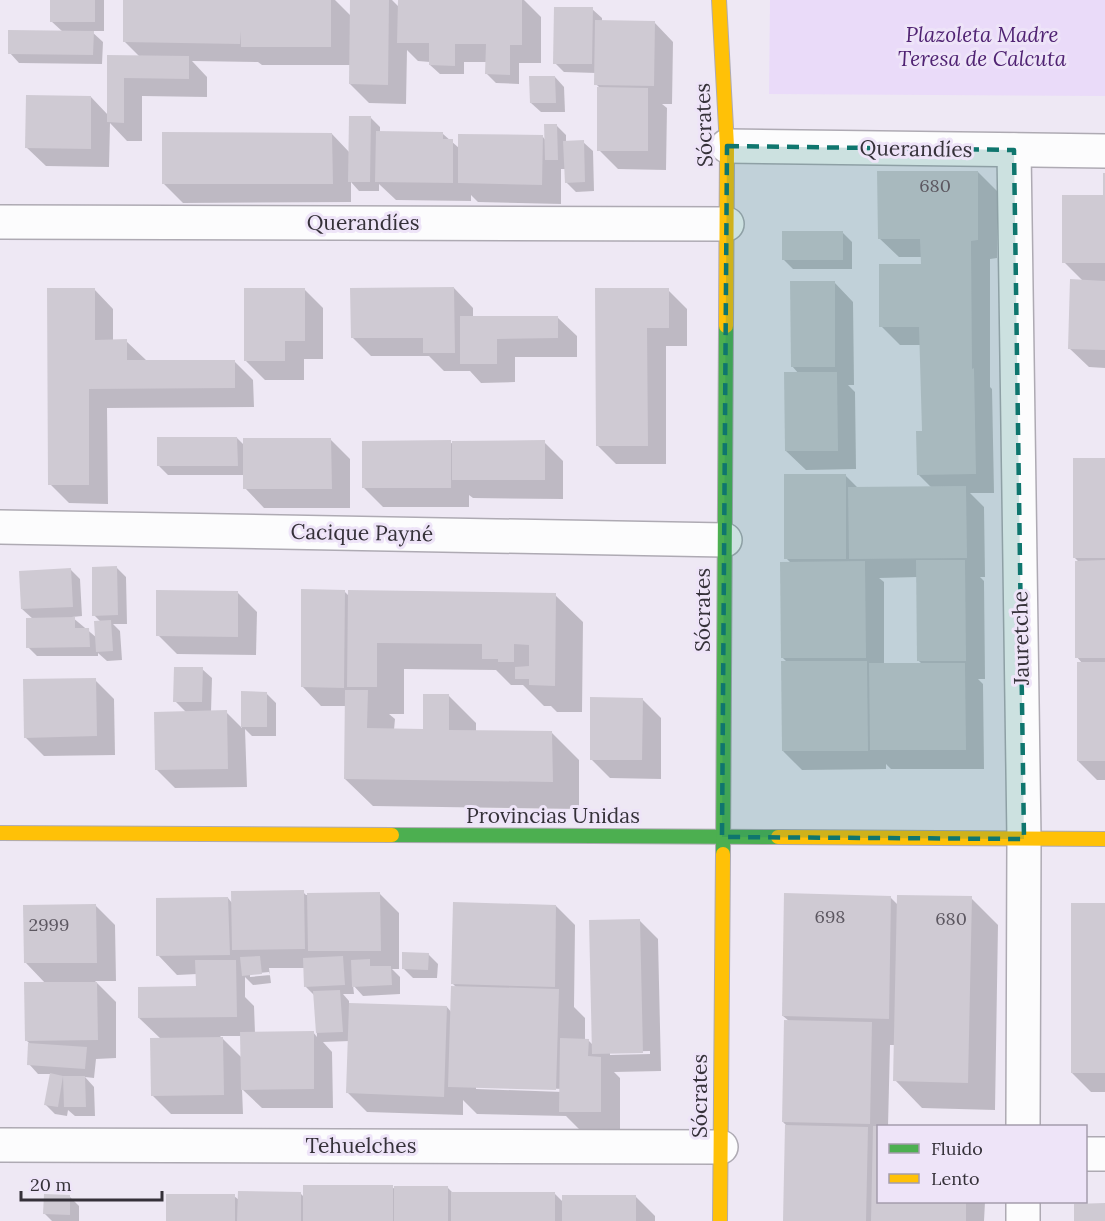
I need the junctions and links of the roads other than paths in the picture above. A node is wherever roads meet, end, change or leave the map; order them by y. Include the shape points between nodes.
1 (719, 0) edge
2 (727, 146) junction
3 (1014, 150) junction
4 (1105, 151) edge
5 (0, 222) edge
6 (727, 224) junction
7 (0, 527) edge
8 (725, 540) junction
9 (0, 833) edge
10 (722, 837) junction
11 (1024, 839) junction
12 (1105, 839) edge
13 (1023, 1125) edge
14 (0, 1145) edge
15 (721, 1148) junction
16 (1087, 1154) edge
17 (1105, 1154) edge
18 (1023, 1203) edge
19 (720, 1221) edge
20 (1023, 1221) edge

1 - 2 street, Sócrates
2 - 3 street, Querandíes
2 - 6 street, Sócrates
3 - 4 street, Querandíes
3 - 11 street, Jauretche
5 - 6 street, Querandíes
6 - 8 street, Sócrates
7 - 8 street, Cacique Payné
8 - 10 street, Sócrates
9 - 10 street, Provincias Unidas
10 - 11 street, Provincias Unidas
10 - 15 street, Sócrates
11 - 12 street, Provincias Unidas
11 - 13 street, Jauretche
14 - 15 street, Tehuelches
15 - 19 street, Sócrates
16 - 17 street
18 - 20 street

